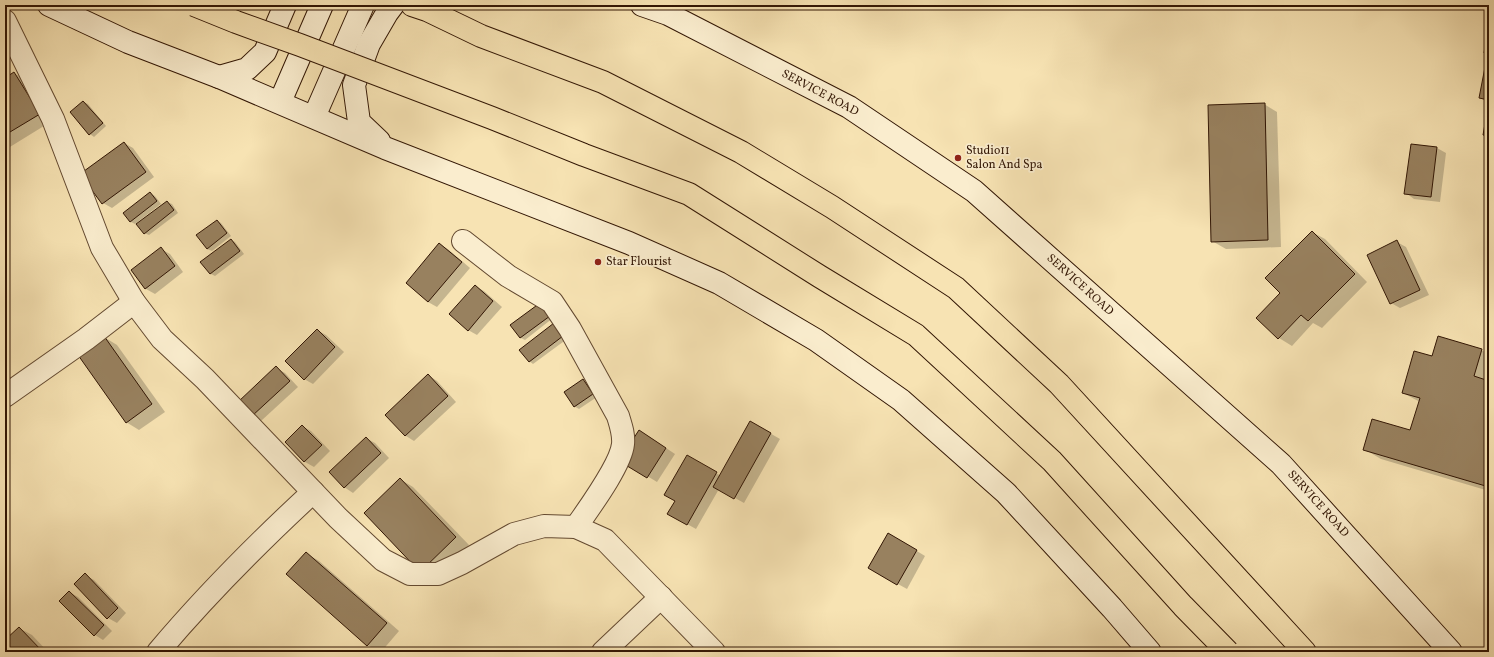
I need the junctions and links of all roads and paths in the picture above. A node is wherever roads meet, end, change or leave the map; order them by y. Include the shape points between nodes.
1 (49, 5) edge
2 (194, 5) edge
3 (285, 5) edge
4 (322, 5) edge
5 (362, 5) edge
6 (393, 5) edge
7 (412, 5) edge
8 (642, 5) edge
9 (5, 21) edge
10 (219, 77) junction
11 (280, 102) junction
12 (314, 117) junction
13 (385, 148) junction
14 (463, 241) dead end
15 (134, 302) junction
16 (5, 396) edge
17 (313, 492) junction
18 (576, 528) junction
19 (661, 598) junction
20 (158, 652) edge
21 (603, 652) edge
22 (714, 652) edge
23 (1150, 652) edge
24 (1228, 652) edge
25 (1305, 652) edge
26 (1451, 652) edge

1 - 10 street via 128,42
2 - 24 highway, bridge via 689,194 916,335 1052,461
3 - 10 street via 265,52 248,69
4 - 11 street
5 - 12 street
6 - 13 street via 369,44 354,85 359,122
7 - 25 highway via 481,36 603,82 741,152 832,207 956,288 1059,384
8 - 26 street, SERVICE ROAD via 668,14 849,107 974,191 1281,464
9 - 15 street via 53,119 102,248
10 - 11 street
11 - 12 street
12 - 13 street
13 - 23 street via 629,243 712,280 816,340 901,400 1006,493
14 - 18 street via 508,276 552,302 570,329 618,416 623,431 623,445 616,465
15 - 16 street
15 - 17 street via 162,339 205,379
17 - 18 street via 384,560 410,574 438,574 462,564 514,534 544,526
17 - 20 street via 222,581
18 - 19 street via 605,540
19 - 21 street
19 - 22 street

